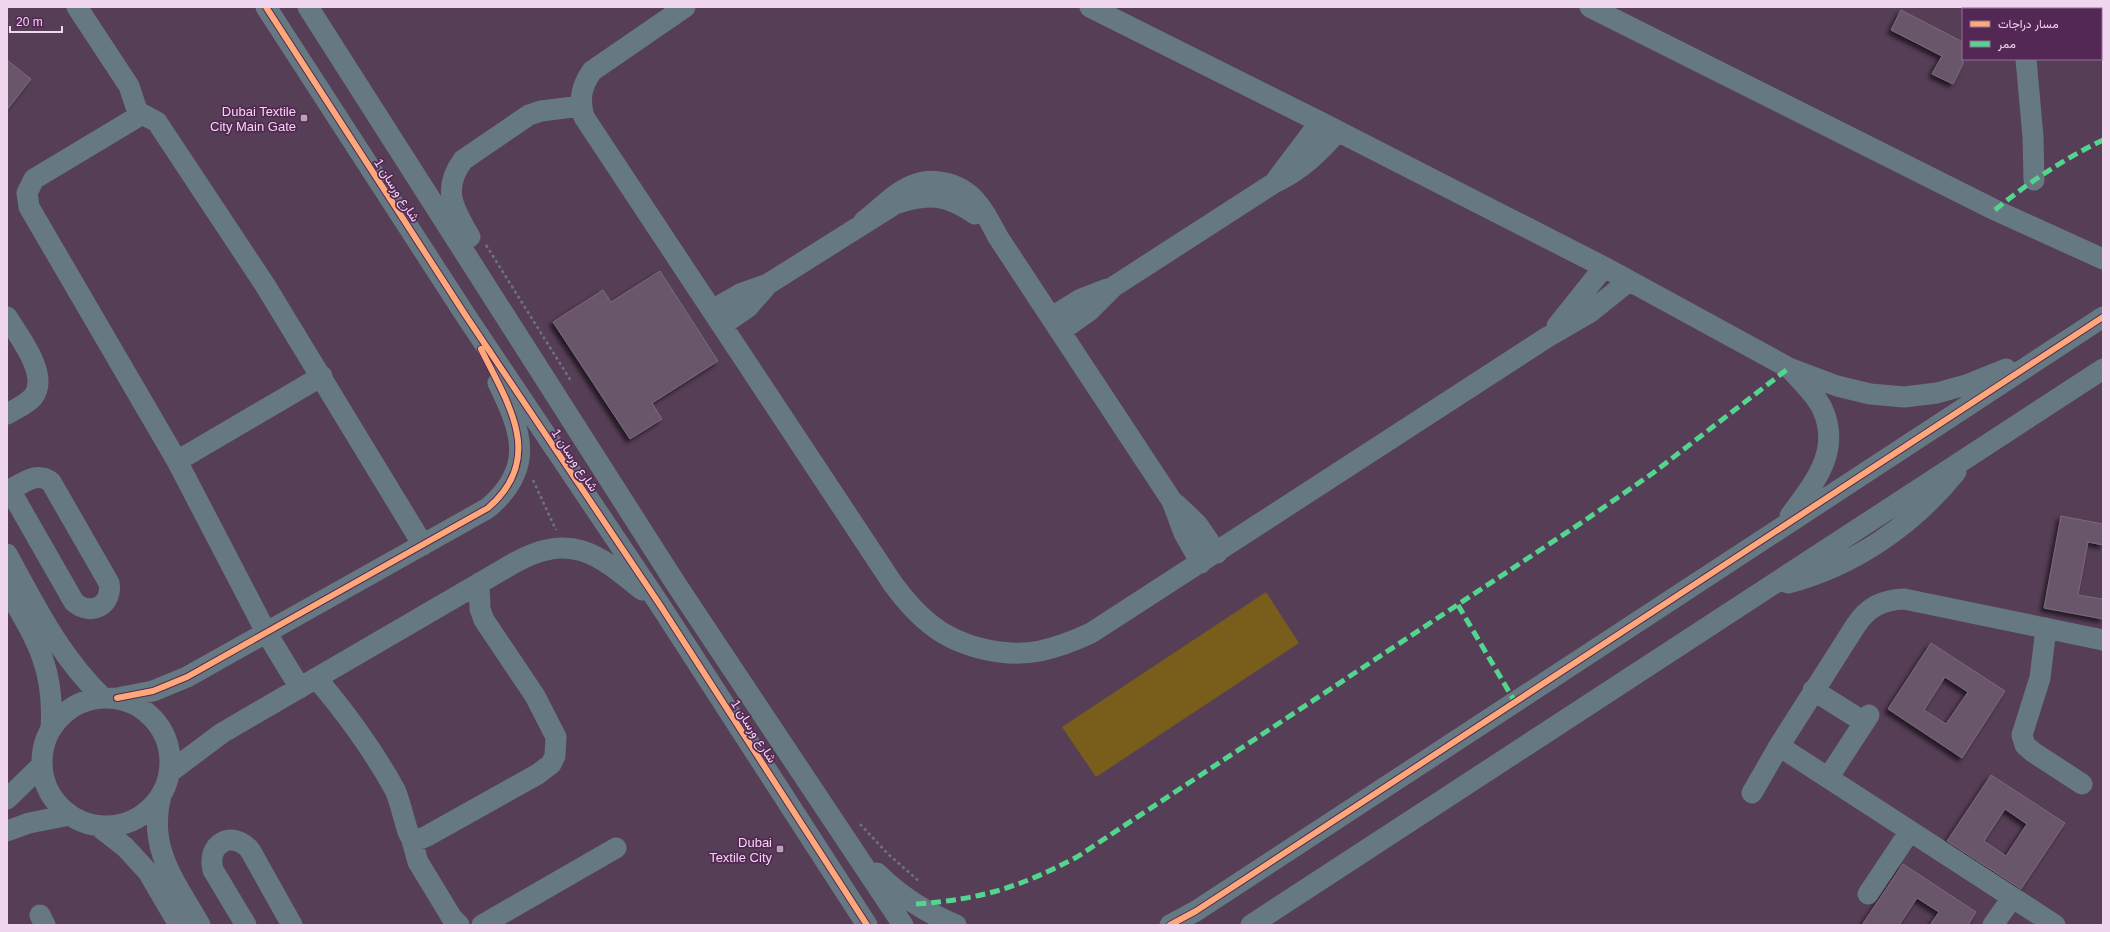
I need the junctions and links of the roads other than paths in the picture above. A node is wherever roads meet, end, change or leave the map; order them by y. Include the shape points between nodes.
1 (77, 7) edge
2 (266, 7) edge
3 (308, 7) edge
4 (685, 7) edge
5 (1090, 7) edge
6 (1590, 7) edge
7 (2026, 60) edge
8 (582, 106) junction
9 (139, 116) junction
10 (1320, 122) junction
11 (1338, 131) junction
12 (2034, 180) dead end
13 (1274, 183) junction
14 (2103, 260) edge
15 (1604, 267) junction
16 (1629, 281) junction
17 (491, 296) junction
18 (466, 316) junction
19 (7, 317) edge
20 (2103, 317) edge
21 (717, 318) junction
22 (1057, 324) junction
23 (1546, 338) junction
24 (2057, 347) junction
25 (1789, 368) junction
26 (2103, 369) edge
27 (322, 376) junction
28 (2103, 387) edge
29 (2054, 401) junction
30 (7, 414) edge
31 (177, 461) junction
32 (9, 491) edge
33 (1782, 526) junction
34 (423, 545) junction
35 (7, 554) edge
36 (1209, 558) junction
37 (478, 583) junction
38 (7, 588) edge
39 (660, 605) junction
40 (2046, 628) junction
41 (266, 632) junction
42 (2103, 640) edge
43 (308, 683) junction
44 (1813, 690) junction
45 (110, 698) junction
46 (51, 729) junction
47 (1780, 746) junction
48 (42, 765) junction
49 (170, 772) junction
50 (1828, 778) junction
51 (2082, 784) dead end
52 (1752, 794) dead end
53 (161, 795) junction
54 (7, 799) edge
55 (70, 815) junction
56 (98, 826) junction
57 (7, 831) edge
58 (1910, 831) junction
59 (411, 838) junction
60 (616, 848) dead end
61 (856, 854) junction
62 (1868, 894) dead end
63 (2012, 898) junction
64 (179, 925) edge
65 (200, 925) edge
66 (246, 925) edge
67 (292, 925) edge
68 (459, 925) edge
69 (482, 925) edge
70 (867, 925) edge
71 (903, 925) edge
72 (956, 925) edge
73 (1170, 925) edge
74 (1251, 925) edge
75 (1993, 925) edge
76 (2055, 925) edge

1 - 9 street via 125,79
2 - 18 street, شارع ورسان 1
3 - 17 street, شارع ورسان 1
4 - 8 street via 592,71 584,82
5 - 10 street
6 - 14 street via 1996,210
7 - 12 street
8 - 17 street via 541,111 528,116 472,152 456,169 450,191 452,203 479,252
8 - 21 street via 584,117
9 - 27 street via 144,115 157,122 266,285
9 - 31 street via 39,174 30,185 27,200
10 - 11 street
10 - 13 street
11 - 13 street via 1310,161
11 - 15 street
13 - 22 street via 1113,287 1089,311
15 - 16 street
15 - 23 street
16 - 23 street via 1589,313
16 - 25 street
17 - 61 street, شارع ورسان 1 via 676,584
18 - 34 street via 518,428 519,458 512,479 499,498 488,508
18 - 39 street, شارع ورسان 1
19 - 30 street via 36,368 39,384 32,398
20 - 24 street
21 - 22 street via 740,294 768,284 864,221 911,186 929,181 948,183 966,191 979,204 998,237
21 - 36 street via 893,584 910,606 931,625 956,639 982,649 1010,652 1038,651 1066,645 1091,633
22 - 36 street via 1172,501 1184,533
23 - 36 street
24 - 25 street via 1969,384 1937,394 1904,397 1870,394 1837,386
24 - 33 street
25 - 33 street via 1822,408 1828,426 1828,446 1824,465 1815,482
26 - 29 street
27 - 31 street
27 - 34 street
28 - 29 street
29 - 74 street
31 - 41 street
32 - 32 street via 37,477 51,482 109,583 109,595 102,605 91,610 84,609 74,602
33 - 73 street via 1580,661 1196,911
34 - 41 street
35 - 45 street via 63,653 75,669
37 - 39 street via 537,552 560,548 575,549 610,564
37 - 43 street
37 - 59 street via 480,609 484,620 550,723 556,737 555,756 551,764 538,774 422,839
38 - 46 street via 44,657 51,693
39 - 70 street, شارع ورسان 1
40 - 42 street
40 - 44 street via 1904,598 1889,599 1864,613
40 - 51 street via 2040,678 2022,735 2025,745 2033,752
41 - 43 street
41 - 45 street via 170,685 153,691
43 - 49 street via 222,733
43 - 59 street via 346,717 390,782 399,800
44 - 47 street
44 - 50 street via 1866,718
45 - 46 street via 88,700 73,707
45 - 49 street via 133,703 147,712 158,724 166,739
46 - 48 street via 44,746
47 - 50 street
47 - 52 street
48 - 54 street
48 - 55 street via 44,780 50,794 58,806
49 - 53 street
50 - 58 street
53 - 56 street via 152,807 127,823
53 - 65 street via 156,822 160,849
55 - 56 street
55 - 57 street via 29,823
56 - 64 street via 125,847 148,872
58 - 62 street
58 - 63 street
59 - 68 street via 418,862 452,918
60 - 69 street
61 - 71 street, شارع ورسان 1
61 - 72 street via 884,881 916,904
63 - 75 street
63 - 76 street
66 - 67 street via 211,863 214,850 225,841 240,841 250,850

